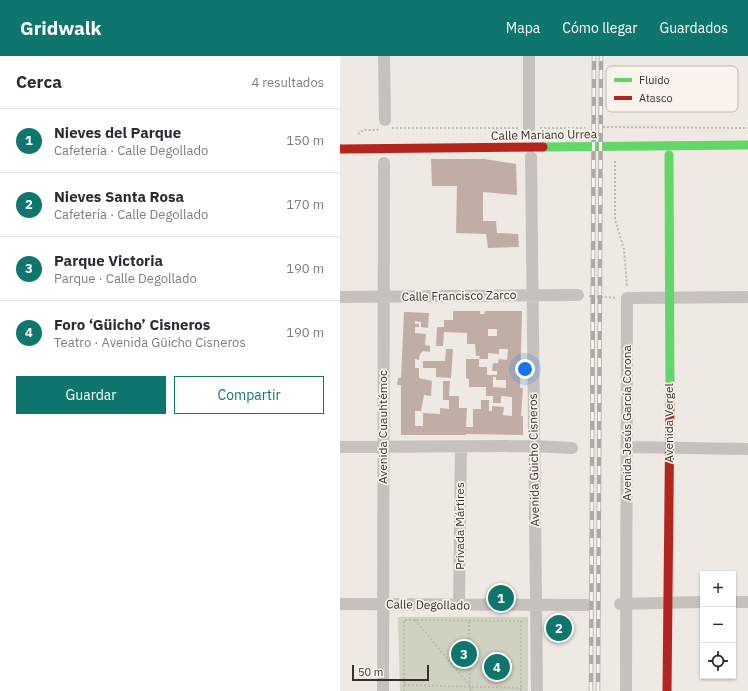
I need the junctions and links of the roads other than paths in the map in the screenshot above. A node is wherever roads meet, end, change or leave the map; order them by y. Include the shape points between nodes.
1 (384, 56) edge
2 (529, 56) edge
3 (385, 120) road end
4 (530, 134) road end
5 (747, 145) edge
6 (340, 149) edge
7 (669, 155) dead end
8 (530, 157) dead end
9 (384, 163) dead end
10 (533, 295) junction
11 (578, 295) road end
12 (340, 297) edge
13 (384, 297) junction
14 (748, 297) edge
15 (670, 298) junction
16 (533, 446) junction
17 (340, 447) edge
18 (461, 447) junction
19 (627, 447) junction
20 (383, 448) junction
21 (572, 448) dead end
22 (670, 448) junction
23 (748, 449) edge
24 (700, 602) edge
25 (736, 602) edge
26 (748, 602) edge
27 (667, 603) junction
28 (340, 604) edge
29 (383, 604) junction
30 (623, 604) junction
31 (459, 605) junction
32 (587, 605) dead end
33 (536, 606) junction
34 (383, 691) edge
35 (537, 691) edge
36 (626, 691) edge
37 (667, 691) edge

1 - 3 street
2 - 4 street
5 - 6 street, Calle Mariano Urrea
7 - 15 street, Avenida Vergel
8 - 10 street, Avenida Güicho Cisneros
9 - 13 street, Avenida Cuauhtémoc
10 - 11 street, Calle Francisco Zarco
10 - 13 street, Calle Francisco Zarco
10 - 16 street, Avenida Güicho Cisneros
12 - 13 street, Calle Francisco Zarco
13 - 20 street, Avenida Cuauhtémoc
14 - 15 street
15 - 19 street, Avenida Jesús García Corona via 627,298
15 - 22 street, Avenida Vergel
16 - 18 street
16 - 21 street
16 - 33 street, Avenida Güicho Cisneros
17 - 20 street
18 - 20 street
18 - 31 street, Privada Mártires
19 - 22 street
19 - 30 street, Avenida Jesús García Corona
20 - 29 street, Avenida Cuauhtémoc
22 - 23 street
22 - 27 street, Avenida Vergel
24 - 27 street
25 - 26 street
27 - 30 street
27 - 37 street, Avenida Vergel
28 - 29 street, Calle Degollado
29 - 31 street, Calle Degollado
29 - 34 street, Avenida Cuauhtémoc
30 - 36 street, Avenida Jesús García Corona
31 - 33 street, Calle Degollado
32 - 33 street, Calle Degollado
33 - 35 street, Avenida Güicho Cisneros

